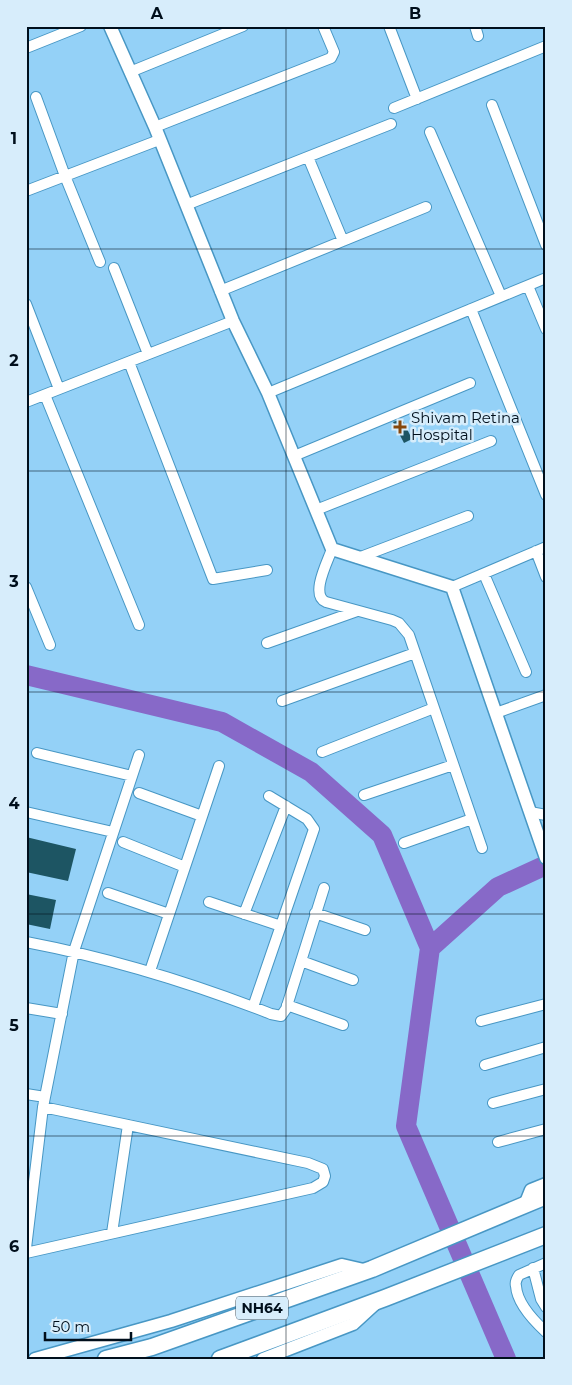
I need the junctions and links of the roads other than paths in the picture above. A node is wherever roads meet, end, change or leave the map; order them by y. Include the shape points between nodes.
1 (81, 26) edge
2 (110, 26) edge
3 (242, 26) edge
4 (323, 26) edge
5 (389, 26) edge
6 (546, 46) edge
7 (26, 48) edge
8 (130, 72) junction
9 (36, 97) dead end
10 (418, 99) junction
11 (492, 105) dead end
12 (394, 108) dead end
13 (391, 124) dead end
14 (430, 132) dead end
15 (157, 133) junction
16 (308, 157) junction
17 (65, 176) junction
18 (26, 190) edge
19 (186, 206) junction
20 (426, 207) dead end
21 (343, 241) junction
22 (546, 245) edge
23 (100, 262) dead end
24 (114, 268) dead end
25 (546, 278) edge
26 (528, 286) junction
27 (220, 291) junction
28 (501, 296) junction
29 (26, 304) edge
30 (471, 309) junction
31 (233, 321) junction
32 (546, 329) edge
33 (148, 354) junction
34 (128, 362) junction
35 (470, 384) dead end
36 (59, 389) junction
37 (268, 393) junction
38 (45, 395) junction
39 (26, 402) edge
40 (491, 441) dead end
41 (294, 456) junction
42 (546, 495) edge
43 (316, 510) junction
44 (468, 516) dead end
45 (546, 547) edge
46 (332, 549) junction
47 (536, 551) junction
48 (358, 558) junction
49 (266, 570) dead end
50 (484, 574) junction
51 (546, 577) edge
52 (26, 587) edge
53 (452, 587) junction
54 (357, 611) junction
55 (139, 625) dead end
56 (267, 643) dead end
57 (50, 645) dead end
58 (415, 653) junction
59 (526, 672) dead end
60 (546, 695) edge
61 (282, 701) dead end
62 (434, 708) junction
63 (496, 713) junction
64 (322, 752) dead end
65 (37, 753) dead end
66 (139, 755) dead end
67 (453, 765) junction
68 (219, 766) dead end
69 (132, 776) junction
70 (140, 792) dead end
71 (364, 795) dead end
72 (269, 796) dead end
73 (286, 806) junction
74 (26, 812) edge
75 (202, 816) junction
76 (532, 816) junction
77 (546, 816) edge
78 (472, 819) junction
79 (114, 832) junction
80 (123, 842) dead end
81 (404, 843) dead end
82 (482, 848) dead end
83 (546, 858) edge
84 (185, 867) junction
85 (324, 888) dead end
86 (108, 893) dead end
87 (209, 902) dead end
88 (169, 914) junction
89 (244, 914) junction
90 (315, 914) junction
91 (281, 926) junction
92 (365, 930) dead end
93 (26, 942) edge
94 (74, 951) junction
95 (301, 961) junction
96 (150, 972) junction
97 (353, 980) dead end
98 (546, 1004) edge
99 (287, 1005) junction
100 (253, 1007) junction
101 (26, 1008) edge
102 (62, 1014) junction
103 (481, 1022) dead end
104 (343, 1024) dead end
105 (546, 1047) edge
106 (485, 1065) dead end
107 (546, 1089) edge
108 (26, 1094) edge
109 (44, 1102) junction
110 (493, 1103) dead end
111 (128, 1125) junction
112 (546, 1129) edge
113 (498, 1142) dead end
114 (546, 1184) edge
115 (546, 1196) edge
116 (525, 1205) junction
117 (112, 1233) junction
118 (546, 1235) edge
119 (26, 1248) edge
120 (26, 1253) edge
121 (546, 1263) edge
122 (533, 1268) junction
123 (370, 1270) junction
124 (382, 1299) junction
125 (546, 1307) edge
126 (546, 1332) edge
127 (35, 1359) edge
128 (106, 1359) edge
129 (220, 1359) edge
130 (263, 1359) edge

1 - 7 street
2 - 8 street
3 - 8 street
4 - 15 street via 334,52 330,58
5 - 10 street
6 - 10 street
8 - 15 street
9 - 17 street
10 - 12 street
11 - 22 street
13 - 16 street
14 - 28 street
15 - 17 street
15 - 19 street
16 - 19 street
16 - 21 street
17 - 18 street
17 - 23 street
19 - 27 street
20 - 21 street
21 - 27 street
24 - 33 street
25 - 26 street
26 - 28 street
26 - 32 street
27 - 31 street
28 - 30 street
29 - 36 street
30 - 37 street
30 - 42 street
31 - 33 street
31 - 37 street
33 - 34 street
34 - 36 street
34 - 49 street via 213,579
35 - 41 street
36 - 38 street
37 - 41 street
38 - 39 street
38 - 55 street
40 - 43 street
41 - 43 street
43 - 46 street
44 - 48 street
45 - 47 street
46 - 48 street
46 - 54 street via 318,595 326,602
47 - 50 street
47 - 51 street
48 - 53 street
50 - 53 street
50 - 59 street
52 - 57 street
53 - 63 street
54 - 56 street
54 - 58 street via 400,624 409,635
58 - 61 street
58 - 62 street
60 - 63 street
62 - 64 street
62 - 67 street
63 - 76 street
65 - 69 street
66 - 69 street
67 - 71 street
67 - 78 street
68 - 75 street
69 - 79 street
70 - 75 street
72 - 73 street
73 - 89 street
73 - 91 street via 307,819 314,830
74 - 79 street
75 - 84 street
76 - 77 street
76 - 83 street
78 - 81 street
78 - 82 street
79 - 94 street
80 - 84 street
84 - 88 street
85 - 90 street
86 - 88 street
87 - 89 street
88 - 96 street
89 - 91 street
90 - 92 street
90 - 95 street
91 - 100 street
93 - 94 street
94 - 96 street
94 - 102 street
95 - 97 street
95 - 99 street
96 - 100 street
98 - 103 street
99 - 100 street via 281,1016
99 - 104 street
101 - 102 street
102 - 109 street
105 - 106 street
107 - 110 street
108 - 109 street
109 - 111 street
109 - 119 street
111 - 117 street
111 - 117 street via 308,1163 323,1169 325,1176 323,1182 313,1188
112 - 113 street
114 - 116 street via 531,1190
115 - 116 highway, NH64
116 - 123 highway, NH64
117 - 120 street
118 - 124 highway, NH64
121 - 122 street
122 - 125 street
122 - 126 street via 518,1275 515,1285 520,1301
123 - 127 street via 342,1265 171,1321
123 - 128 highway, NH64 via 152,1347
124 - 129 highway, NH64
124 - 130 street via 354,1324

